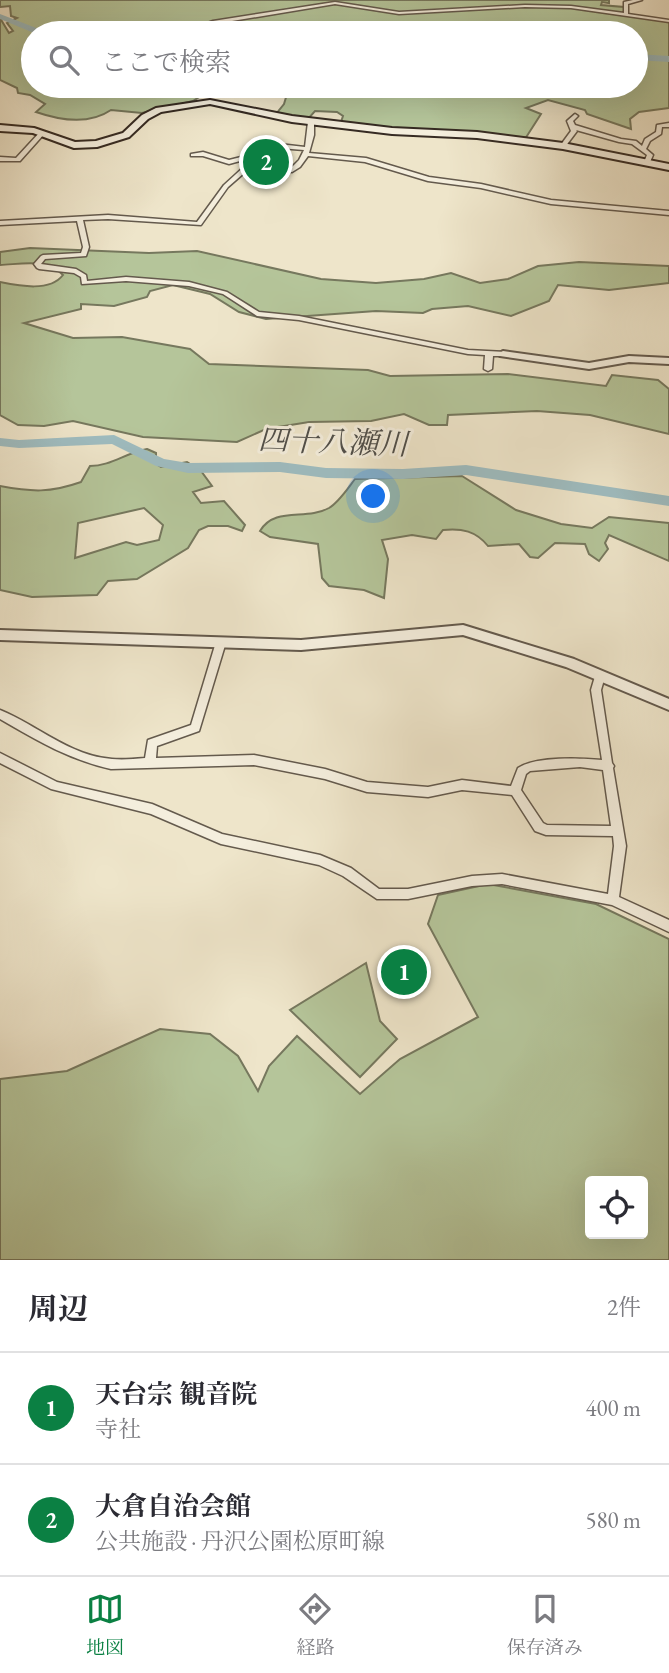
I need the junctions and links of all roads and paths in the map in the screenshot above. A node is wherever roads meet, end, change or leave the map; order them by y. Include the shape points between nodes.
1 (551, 0) edge
2 (640, 0) edge
3 (626, 6) junction
4 (626, 14) junction
5 (225, 21) edge
6 (669, 21) edge
7 (575, 116) dead end
8 (311, 122) junction
9 (669, 125) edge
10 (575, 127) junction
11 (0, 128) edge
12 (42, 133) junction
13 (279, 146) dead end
14 (563, 146) junction
15 (644, 148) junction
16 (307, 152) junction
17 (193, 155) dead end
18 (0, 159) edge
19 (647, 162) junction
20 (251, 164) junction
21 (669, 167) edge
22 (669, 213) edge
23 (80, 220) junction
24 (0, 223) edge
25 (489, 354) junction
26 (503, 355) joint
27 (669, 361) edge
28 (488, 369) dead end
29 (0, 635) edge
30 (221, 642) junction
31 (600, 676) junction
32 (669, 705) edge
33 (0, 714) edge
34 (0, 758) edge
35 (150, 763) junction
36 (609, 766) junction
37 (515, 791) junction
38 (618, 831) junction
39 (613, 900) junction
40 (669, 926) edge

1 - 3 street
2 - 3 street
3 - 4 street
4 - 5 street via 525,6 407,13 330,3
4 - 6 street
7 - 10 street via 570,121
8 - 12 main road via 197,103 152,113 126,135 104,143 74,145
8 - 14 main road
8 - 16 street
9 - 15 street via 659,126 659,133
10 - 14 street
10 - 15 street
11 - 12 main road
12 - 18 street via 18,160
13 - 16 street
14 - 19 main road
15 - 19 street via 650,155
16 - 20 street via 292,170
16 - 22 street via 366,160 428,179 551,202
17 - 20 street
19 - 21 main road
20 - 23 street via 226,186 199,224 108,217
23 - 24 street
23 - 25 street via 84,255 43,257 39,267 76,271 84,276 84,283 126,279 189,284 225,293 257,314
25 - 26 street
25 - 28 street
26 - 27 street via 589,366 629,359
29 - 30 street
30 - 31 street via 327,644 463,630
30 - 35 street via 195,728 152,743
31 - 32 street
31 - 36 street via 596,690
33 - 35 street via 78,757 111,764
34 - 39 street via 55,786 152,808 221,839 320,860 347,872 377,894 408,894 502,879
35 - 37 street via 254,760 367,787 428,792 462,785
36 - 37 street via 580,762 528,767
36 - 38 street
37 - 38 street via 539,827 546,830
38 - 39 street
39 - 40 street

